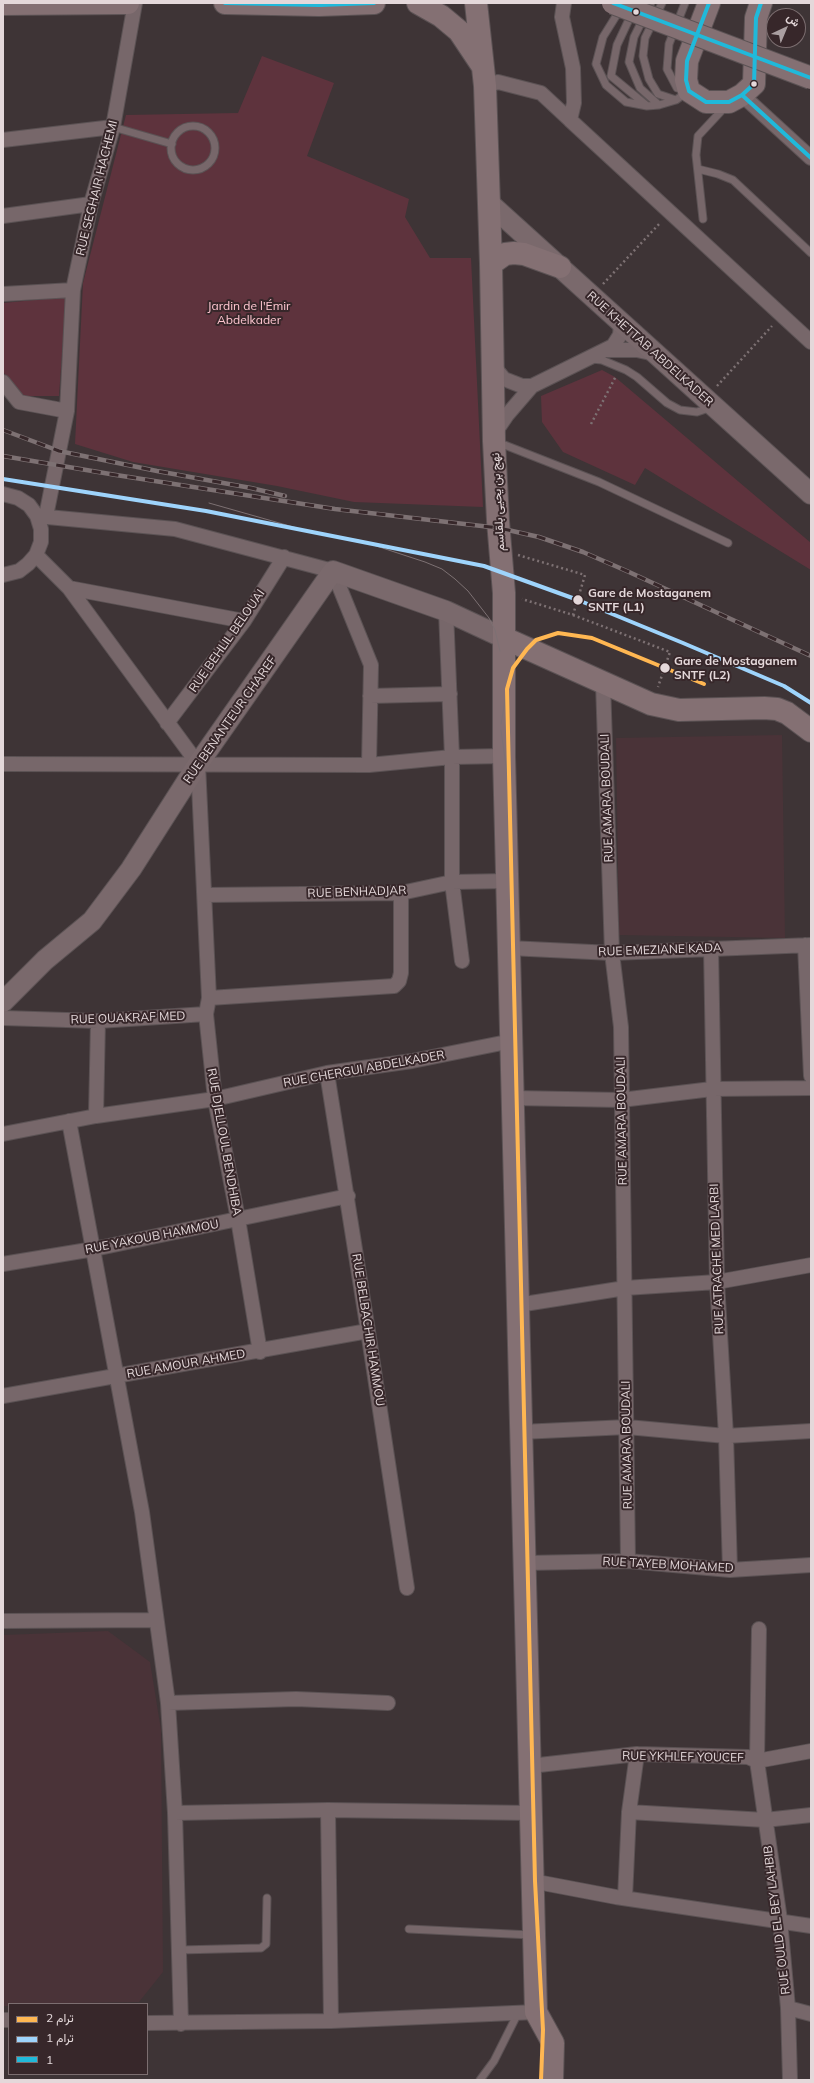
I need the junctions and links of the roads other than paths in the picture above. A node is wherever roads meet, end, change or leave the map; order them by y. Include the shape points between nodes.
1 (128, 3) edge
2 (134, 3) edge
3 (225, 3) edge
4 (238, 3) edge
5 (374, 3) edge
6 (418, 3) edge
7 (476, 3) edge
8 (564, 3) edge
9 (613, 3) edge
10 (624, 3) edge
11 (638, 3) edge
12 (651, 3) edge
13 (662, 3) edge
14 (685, 3) edge
15 (709, 3) edge
16 (760, 3) edge
17 (3, 4) edge
18 (319, 4) edge
19 (485, 77) junction
20 (811, 78) edge
21 (682, 95) junction
22 (736, 99) junction
23 (659, 105) junction
24 (648, 106) junction
25 (570, 120) junction
26 (113, 127) junction
27 (3, 140) edge
28 (172, 144) junction
29 (811, 158) edge
30 (698, 169) junction
31 (489, 203) junction
32 (91, 204) junction
33 (3, 216) edge
34 (703, 219) dead end
35 (811, 253) edge
36 (491, 264) junction
37 (560, 267) junction
38 (73, 290) junction
39 (3, 294) edge
40 (621, 323) junction
41 (811, 342) edge
42 (608, 350) junction
43 (656, 355) junction
44 (589, 358) junction
45 (492, 364) junction
46 (3, 382) edge
47 (532, 386) junction
48 (709, 403) junction
49 (68, 411) junction
50 (494, 438) junction
51 (3, 494) edge
52 (811, 494) edge
53 (41, 516) junction
54 (728, 543) dead end
55 (36, 555) junction
56 (284, 557) junction
57 (333, 571) junction
58 (3, 575) edge
59 (69, 588) junction
60 (446, 611) junction
61 (244, 621) junction
62 (504, 638) junction
63 (603, 683) junction
64 (450, 694) junction
65 (370, 696) junction
66 (167, 723) junction
67 (811, 731) edge
68 (504, 756) junction
69 (452, 757) junction
70 (3, 764) edge
71 (198, 764) junction
72 (369, 765) junction
73 (507, 881) junction
74 (452, 882) junction
75 (401, 893) junction
76 (205, 895) junction
77 (808, 945) edge
78 (509, 948) junction
79 (711, 948) junction
80 (612, 953) junction
81 (462, 961) dead end
82 (3, 991) edge
83 (209, 998) junction
84 (3, 1002) edge
85 (206, 1014) junction
86 (3, 1018) edge
87 (98, 1021) junction
88 (512, 1041) junction
89 (327, 1073) junction
90 (811, 1076) edge
91 (811, 1088) edge
92 (712, 1089) junction
93 (513, 1098) junction
94 (214, 1099) junction
95 (621, 1100) junction
96 (96, 1116) junction
97 (69, 1121) junction
98 (3, 1134) edge
99 (348, 1196) junction
100 (238, 1219) junction
101 (94, 1249) junction
102 (3, 1264) edge
103 (811, 1266) edge
104 (717, 1282) junction
105 (625, 1288) junction
106 (518, 1305) junction
107 (368, 1331) junction
108 (260, 1352) junction
109 (116, 1376) junction
110 (3, 1396) edge
111 (627, 1427) junction
112 (811, 1431) edge
113 (521, 1432) junction
114 (726, 1436) junction
115 (628, 1560) junction
116 (525, 1563) junction
117 (811, 1565) edge
118 (730, 1570) junction
119 (407, 1588) dead end
120 (156, 1620) junction
121 (3, 1621) edge
122 (759, 1629) dead end
123 (168, 1703) junction
124 (388, 1703) dead end
125 (811, 1751) edge
126 (637, 1754) junction
127 (757, 1761) junction
128 (530, 1766) junction
129 (328, 1810) junction
130 (629, 1812) junction
131 (175, 1813) junction
132 (531, 1813) junction
133 (811, 1816) edge
134 (765, 1820) junction
135 (532, 1881) junction
136 (267, 1898) dead end
137 (625, 1898) junction
138 (780, 1920) junction
139 (811, 1926) edge
140 (409, 1929) dead end
141 (534, 1935) junction
142 (179, 1950) junction
143 (788, 2008) junction
144 (527, 2013) junction
145 (811, 2014) edge
146 (331, 2021) junction
147 (148, 2023) edge
148 (182, 2024) junction
149 (480, 2080) edge
150 (552, 2080) edge
151 (790, 2080) edge

1 - 17 main road
2 - 26 street, RUE SEGHAIR HACHEMI
3 - 4 main road
4 - 18 main road
5 - 18 main road
6 - 19 main road via 441,16 459,31
7 - 19 main road, نهج بن يحيى بلقاسم
8 - 25 street via 562,17 573,68 574,103
9 - 20 main road, bridge
10 - 24 lane via 603,37 596,64 606,85 626,102
11 - 24 lane via 617,45 612,76
12 - 23 lane via 634,37 629,62 640,88
13 - 21 lane via 645,38 643,56 649,79 658,94
14 - 21 lane via 669,44 667,69
15 - 21 main road via 687,61
16 - 22 main road via 756,18 754,84
19 - 25 street via 541,93
19 - 31 main road, نهج بن يحيى بلقاسم
21 - 22 main road via 706,102
21 - 23 lane
22 - 29 street
22 - 30 lane via 698,136
23 - 24 lane
25 - 41 street
26 - 27 street
26 - 28 lane
26 - 32 street, RUE SEGHAIR HACHEMI
28 - 28 lane via 173,157 177,163 189,170 196,170 208,164 215,152 213,138 197,126 184,128 178,132
30 - 34 lane
30 - 35 lane via 733,180
31 - 36 main road, نهج بن يحيى بلقاسم
31 - 37 main road, RUE KHETTAB ABDELKADER
32 - 33 street
32 - 38 street, RUE SEGHAIR HACHEMI
36 - 37 main road via 505,254 514,253
36 - 45 main road, نهج بن يحيى بلقاسم
37 - 40 main road, RUE KHETTAB ABDELKADER
38 - 39 street
38 - 49 street, RUE SEGHAIR HACHEMI
40 - 42 street via 617,341
40 - 43 main road, RUE KHETTAB ABDELKADER
42 - 43 street via 637,350
42 - 44 street
43 - 48 main road, RUE KHETTAB ABDELKADER
44 - 47 street
44 - 48 lane via 602,360 637,377 680,410 697,412
45 - 47 street via 504,379 522,386
45 - 50 main road, نهج بن يحيى بلقاسم
46 - 49 street via 19,402
47 - 50 street via 507,415
48 - 52 main road, RUE KHETTAB ABDELKADER
49 - 53 street, RUE SEGHAIR HACHEMI
50 - 54 lane via 599,482
50 - 62 main road, نهج بن يحيى بلقاسم via 504,593
51 - 53 street via 18,498
53 - 55 street via 41,542
53 - 56 street via 175,529
55 - 58 street via 19,571
55 - 59 street
56 - 57 street
56 - 61 street, RUE BEHLIL BELOUAI
57 - 60 main road
57 - 65 street via 371,665
57 - 71 main road, RUE BENANTEUR CHAREF
59 - 61 street
59 - 66 street
60 - 62 main road
60 - 64 street
61 - 66 street, RUE BEHLIL BELOUAI
62 - 63 main road
62 - 68 main road, نهج بن يحيى بلقاسم
63 - 67 main road via 651,704 680,710 777,709 787,713
63 - 80 street, RUE AMARA BOUDALI
64 - 65 street
64 - 69 street
65 - 72 street
66 - 71 street
68 - 69 street
68 - 73 main road, نهج بن يحيى بلقاسم
69 - 72 street
69 - 74 street
70 - 71 street
71 - 72 street
71 - 76 street, RUE DJELLOUL BENDHIBA
71 - 84 main road, RUE BENANTEUR CHAREF via 131,869 92,921 45,960
73 - 74 street, RUE BENHADJAR
73 - 78 main road, نهج بن يحيى بلقاسم
74 - 75 street, RUE BENHADJAR
74 - 81 street
75 - 76 street, RUE BENHADJAR
75 - 83 street via 402,973 394,986
76 - 83 street, RUE DJELLOUL BENDHIBA
77 - 79 street, RUE EMEZIANE KADA
77 - 90 street
78 - 80 street, RUE EMEZIANE KADA
78 - 88 main road, نهج بن يحيى بلقاسم
79 - 80 street, RUE EMEZIANE KADA
79 - 92 street, RUE ATRACHE MED LARBI
80 - 95 street, RUE AMARA BOUDALI via 621,1027
82 - 84 street
83 - 85 street, RUE DJELLOUL BENDHIBA
85 - 87 street, RUE OUAKRAF MED
85 - 94 street, RUE DJELLOUL BENDHIBA
86 - 87 street, RUE OUAKRAF MED
87 - 96 street
88 - 89 street, RUE CHERGUI ABDELKADER via 412,1061
88 - 93 main road, نهج بن يحيى بلقاسم
89 - 94 street, RUE CHERGUI ABDELKADER
89 - 99 street, RUE BELBACHIR HAMMOU
91 - 92 street
92 - 95 street
92 - 104 street, RUE ATRACHE MED LARBI
93 - 95 street
93 - 106 main road, نهج بن يحيى بلقاسم
94 - 96 street, RUE CHERGUI ABDELKADER
94 - 100 street, RUE DJELLOUL BENDHIBA
95 - 105 street, RUE AMARA BOUDALI
96 - 97 street, RUE CHERGUI ABDELKADER
97 - 98 street, RUE CHERGUI ABDELKADER
97 - 101 street
99 - 100 street, RUE YAKOUB HAMMOU
99 - 107 street, RUE BELBACHIR HAMMOU
100 - 101 street, RUE YAKOUB HAMMOU
100 - 108 street, RUE DJELLOUL BENDHIBA
101 - 102 street, RUE YAKOUB HAMMOU
101 - 109 street
103 - 104 street
104 - 105 street
104 - 114 street, RUE ATRACHE MED LARBI
105 - 106 street
105 - 111 street, RUE AMARA BOUDALI
106 - 113 main road, نهج بن يحيى بلقاسم
107 - 108 street, RUE AMOUR AHMED
107 - 119 street, RUE BELBACHIR HAMMOU
108 - 109 street, RUE AMOUR AHMED
109 - 110 street, RUE AMOUR AHMED
109 - 120 street via 142,1512
111 - 113 street
111 - 114 street
111 - 115 street, RUE AMARA BOUDALI
112 - 114 street
113 - 116 main road, نهج بن يحيى بلقاسم
114 - 118 street, RUE ATRACHE MED LARBI
115 - 116 street, RUE TAYEB MOHAMED
115 - 118 street, RUE TAYEB MOHAMED
116 - 128 main road, نهج بن يحيى بلقاسم
117 - 118 street, RUE TAYEB MOHAMED
120 - 121 street
120 - 123 street
122 - 127 street, RUE OULD EL BEY LAHBIB
123 - 124 street via 296,1699
123 - 131 street
125 - 127 street, RUE YKHLEF YOUCEF
126 - 127 street, RUE YKHLEF YOUCEF via 748,1757
126 - 128 street, RUE YKHLEF YOUCEF
126 - 130 street
127 - 134 street, RUE OULD EL BEY LAHBIB
128 - 132 main road, نهج بن يحيى بلقاسم
129 - 131 street
129 - 132 street
129 - 146 street
130 - 134 street
130 - 137 street
131 - 142 street
132 - 135 main road, نهج بن يحيى بلقاسم
133 - 134 street
134 - 138 street, RUE OULD EL BEY LAHBIB
135 - 137 street
135 - 141 main road, نهج بن يحيى بلقاسم
135 - 144 main road, نهج بن يحيى بلقاسم via 538,1891 549,1990 546,2003
136 - 142 lane via 266,1944 261,1948
137 - 138 street
138 - 139 street
138 - 143 street, RUE OULD EL BEY LAHBIB
140 - 141 lane
141 - 144 main road, نهج بن يحيى بلقاسم
142 - 148 street
143 - 145 street
143 - 151 street, RUE OULD EL BEY LAHBIB
144 - 146 street
144 - 149 lane
144 - 150 main road, نهج بن يحيى بلقاسم via 553,2043
146 - 148 street
147 - 148 street

